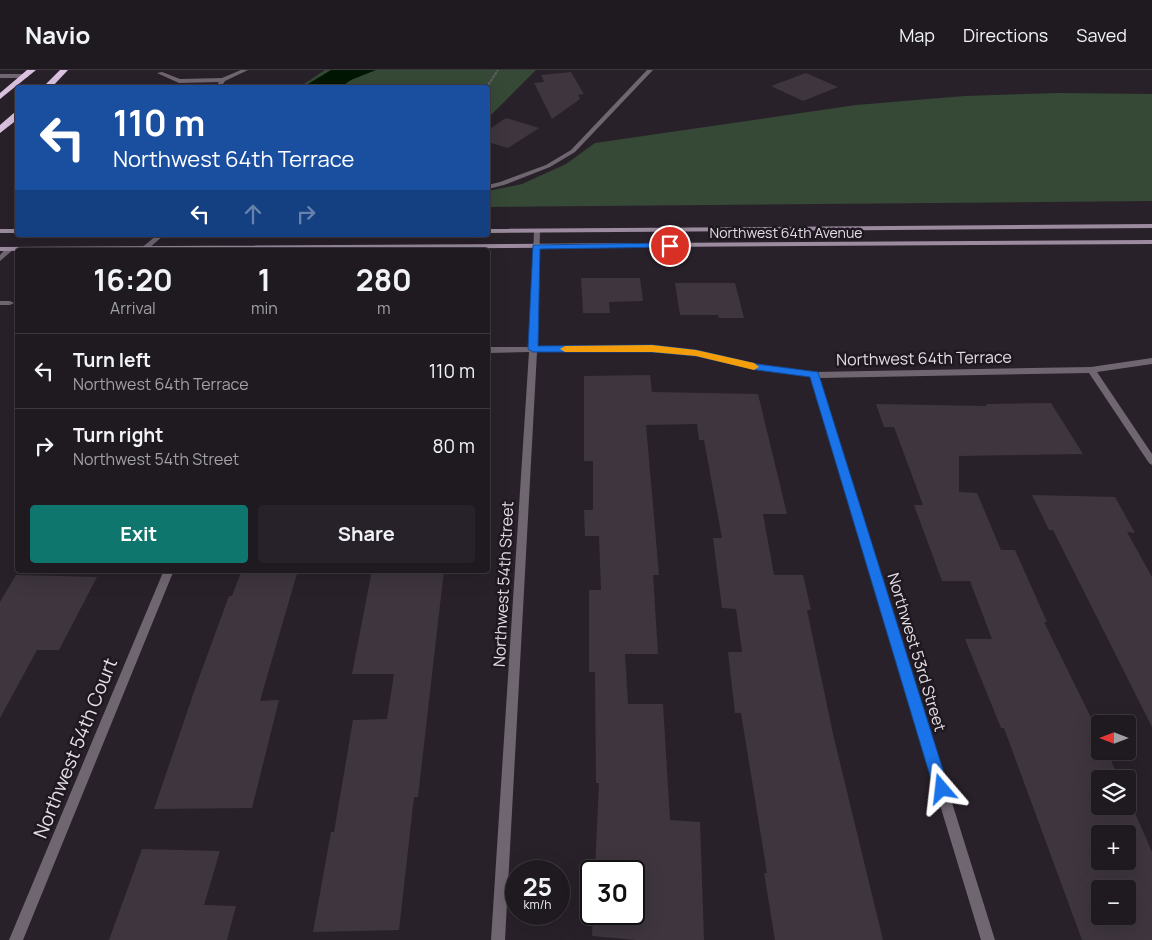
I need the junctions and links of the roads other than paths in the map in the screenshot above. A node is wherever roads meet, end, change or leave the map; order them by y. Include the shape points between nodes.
1 (64, 70) edge
2 (245, 70) edge
3 (650, 70) edge
4 (29, 73) edge
5 (160, 73) dead end
6 (0, 76) edge
7 (223, 80) junction
8 (49, 85) edge
9 (219, 85) edge
10 (0, 97) edge
11 (15, 117) edge
12 (0, 130) edge
13 (490, 187) edge
14 (1152, 226) edge
15 (537, 230) junction
16 (0, 231) edge
17 (15, 231) edge
18 (490, 231) edge
19 (159, 237) edge
20 (1152, 242) edge
21 (536, 246) junction
22 (10, 248) junction
23 (15, 248) edge
24 (145, 248) edge
25 (275, 248) edge
26 (0, 249) edge
27 (0, 259) edge
28 (0, 303) edge
29 (10, 303) dead end
30 (533, 349) junction
31 (490, 350) edge
32 (1152, 361) edge
33 (1090, 370) junction
34 (814, 374) junction
35 (1152, 461) edge
36 (167, 573) edge
37 (16, 940) edge
38 (498, 940) edge
39 (988, 940) edge

1 - 8 highway
2 - 7 street
3 - 13 street via 573,151 548,166
4 - 6 street
4 - 10 highway
5 - 7 street via 179,81
7 - 9 street
11 - 12 highway
14 - 15 street, Northwest 64th Avenue
15 - 18 street, Northwest 64th Avenue
15 - 21 street, Northwest 54th Street
16 - 17 street
19 - 24 street
20 - 21 street, Northwest 64th Avenue
21 - 25 street, Northwest 64th Avenue
21 - 30 street, Northwest 54th Street
22 - 23 street, Northwest 64th Avenue
22 - 26 street, Northwest 64th Avenue
22 - 27 street
28 - 29 street
30 - 31 street, Northwest 64th Terrace
30 - 34 street, Northwest 64th Terrace via 652,348
30 - 38 street, Northwest 54th Street
32 - 33 street, Northwest 64th Terrace
33 - 34 street, Northwest 64th Terrace
33 - 35 street
34 - 39 street, Northwest 53rd Street
36 - 37 street, Northwest 54th Court

